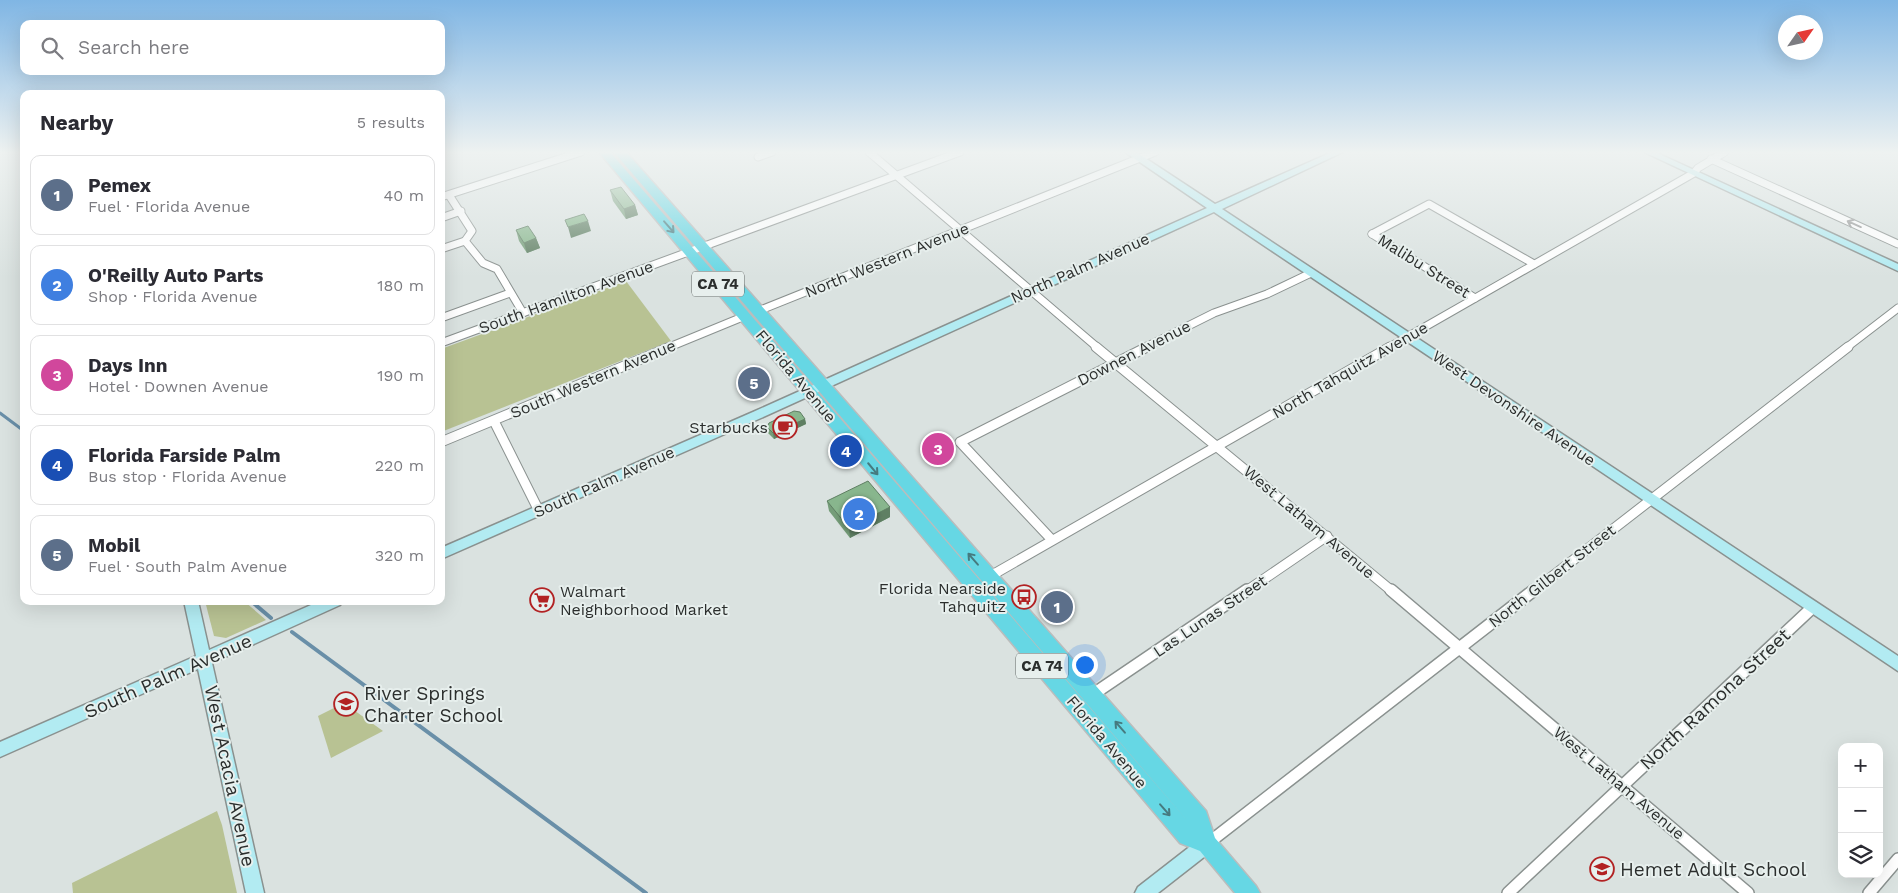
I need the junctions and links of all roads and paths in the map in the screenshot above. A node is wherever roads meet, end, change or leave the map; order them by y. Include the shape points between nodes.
1 (453, 194) edge
2 (644, 194) edge
3 (653, 194) edge
4 (846, 194) edge
5 (918, 194) edge
6 (1053, 194) edge
7 (1193, 194) edge
8 (1246, 194) edge
9 (1658, 194) edge
10 (1738, 194) edge
11 (1787, 194) edge
12 (449, 195) junction
13 (445, 196) edge
14 (1214, 208) junction
15 (461, 212) junction
16 (445, 217) edge
17 (961, 231) junction
18 (465, 241) junction
19 (1898, 244) edge
20 (445, 248) edge
21 (696, 249) junction
22 (1534, 264) junction
23 (1898, 268) edge
24 (1311, 273) junction
25 (1030, 290) junction
26 (510, 293) junction
27 (1475, 298) junction
28 (1898, 308) edge
29 (521, 310) junction
30 (752, 313) junction
31 (445, 317) edge
32 (1407, 337) junction
33 (445, 341) edge
34 (1114, 362) junction
35 (815, 388) junction
36 (494, 421) junction
37 (445, 440) edge
38 (960, 442) joint
39 (1218, 446) junction
40 (1651, 500) junction
41 (539, 511) junction
42 (1327, 536) junction
43 (1052, 540) junction
44 (445, 552) edge
45 (989, 576) junction
46 (973, 586) junction
47 (192, 605) edge
48 (326, 605) edge
49 (1813, 607) junction
50 (1019, 639) junction
51 (1460, 648) junction
52 (204, 659) junction
53 (1898, 664) edge
54 (1092, 695) junction
55 (0, 750) edge
56 (1622, 786) junction
57 (1207, 844) junction
58 (1898, 859) edge
59 (256, 893) edge
60 (1144, 893) edge
61 (1249, 893) edge
62 (1508, 893) edge
63 (1748, 893) edge
64 (1869, 893) edge

1 - 12 street
2 -> 21 main road, Florida Avenue / CA 74
3 - 21 main road, Florida Avenue
4 - 21 street
5 - 17 street, West Latham Avenue
6 - 17 street, North Western Avenue
7 - 14 street, West Devonshire Avenue
8 - 14 street, North Palm Avenue
9 - 22 street, North Tahquitz Avenue
10 - 23 street
19 -> 11 street
12 - 13 street
12 - 15 street
14 - 24 street, West Devonshire Avenue
14 - 25 street, North Palm Avenue
15 - 16 street
15 - 18 street via 472,231
17 - 25 street, West Latham Avenue
17 - 30 street, North Western Avenue
18 - 20 street
18 - 26 street via 483,264 497,269
21 - 29 street, South Hamilton Avenue
21 - 30 main road, Florida Avenue
22 - 27 street, North Tahquitz Avenue
22 - 27 street, Malibu Street via 1429,204 1372,234
24 - 32 street, West Devonshire Avenue
24 - 34 street, Downen Avenue via 1267,294 1214,313
25 - 34 street, West Latham Avenue
25 - 35 street, North Palm Avenue
26 - 29 street
26 - 31 street
27 - 32 street, North Tahquitz Avenue
28 - 40 street, North Gilbert Street
29 - 33 street, South Hamilton Avenue
30 - 35 main road, Florida Avenue
30 - 36 street, South Western Avenue
32 - 39 street, North Tahquitz Avenue
32 - 40 street, West Devonshire Avenue
34 - 38 street, Downen Avenue
34 - 39 street, West Latham Avenue
35 - 41 street, South Palm Avenue
45 -> 35 main road, Florida Avenue via 885,457
35 -> 46 main road, Florida Avenue / CA 74
36 - 37 street, South Western Avenue
36 - 41 street
38 - 43 street
39 - 42 street, West Latham Avenue
39 - 43 street, North Tahquitz Avenue
40 - 49 street, West Devonshire Avenue
40 - 51 street, North Gilbert Street
41 - 44 street, South Palm Avenue
42 - 51 street, West Latham Avenue
42 - 54 street, Las Lunas Street
43 - 45 street, North Tahquitz Avenue
45 - 46 street, North Tahquitz Avenue
45 - 54 main road, Florida Avenue
46 - 50 main road, Florida Avenue / CA 74
47 - 52 street, West Acacia Avenue
48 - 52 street, South Palm Avenue
49 - 53 street, West Devonshire Avenue
49 - 56 street, North Ramona Street
50 - 54 main road via 1040,651 1080,697
50 -> 57 main road, Florida Avenue / CA 74 via 1187,836
51 - 56 street, West Latham Avenue
51 - 57 street, North Gilbert Street
52 - 55 street, South Palm Avenue
52 - 59 street, West Acacia Avenue
57 -> 54 main road, Florida Avenue via 1199,818
56 - 62 street, North Ramona Street
56 - 63 street, West Latham Avenue
57 - 60 street
57 - 61 main road, Florida Avenue / CA 74
58 - 64 street

